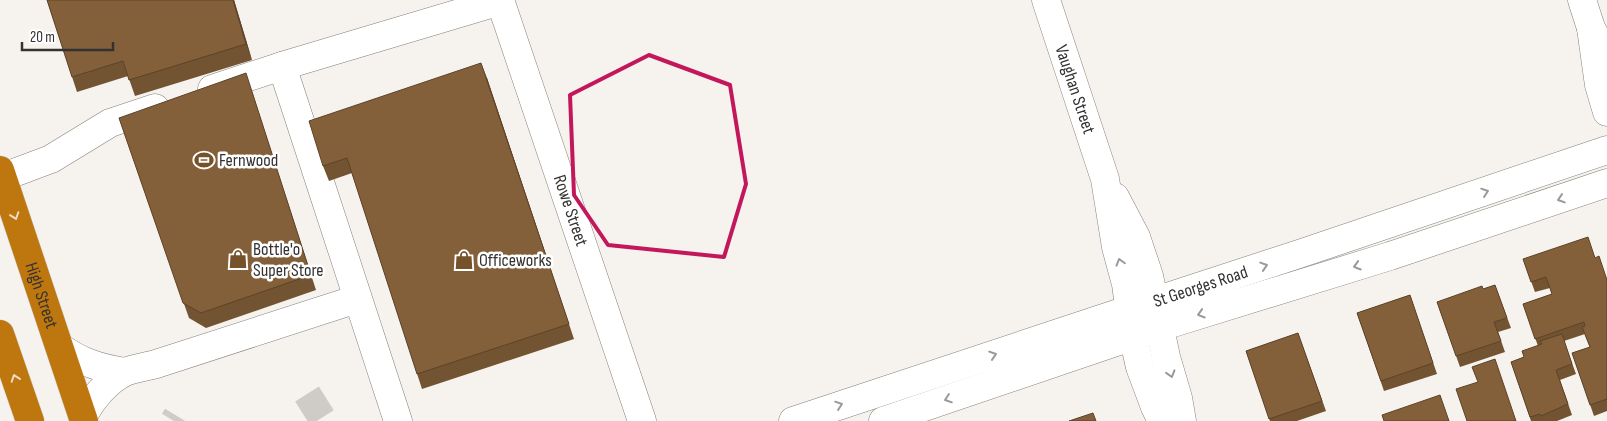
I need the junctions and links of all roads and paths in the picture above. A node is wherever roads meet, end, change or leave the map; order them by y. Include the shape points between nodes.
1 (500, 0) edge
2 (1046, 0) edge
3 (1582, 0) edge
4 (1591, 28) junction
5 (1607, 58) edge
6 (282, 66) junction
7 (1607, 112) edge
8 (1607, 150) edge
9 (1, 173) edge
10 (1105, 178) junction
11 (1607, 183) edge
12 (1453, 202) junction
13 (1389, 224) junction
14 (1463, 231) junction
15 (1399, 253) junction
16 (1299, 254) junction
17 (1311, 280) junction
18 (358, 300) junction
19 (1155, 300) junction
20 (1129, 310) junction
21 (1160, 327) junction
22 (0, 334) edge
23 (1133, 336) junction
24 (60, 347) junction
25 (125, 372) junction
26 (83, 418) edge
27 (30, 421) edge
28 (398, 421) edge
29 (642, 421) edge
30 (793, 421) edge
31 (883, 421) edge
32 (1162, 421) edge
33 (1182, 421) edge

1 - 6 street
1 - 29 street, Rowe Street
2 - 10 street, Vaughan Street
3 - 4 street
4 - 5 street
4 - 7 street via 1599,84
6 - 9 street via 110,123 51,159
6 - 18 street
12 -> 8 street, St Georges Road
9 -> 24 highway, High Street
10 - 19 street, Vaughan Street via 1136,237
20 -> 10 street, Vaughan Street
11 -> 14 street, St Georges Road
12 - 13 street, St Georges Road
12 - 14 street
13 - 15 street
13 - 16 street, St Georges Road
14 - 15 street, St Georges Road
15 -> 17 street, St Georges Road
16 - 17 street
19 -> 16 street, St Georges Road
17 -> 21 street, St Georges Road
18 - 25 street
18 - 28 street
19 - 20 street, St Georges Road
19 - 21 street, Vaughan Street
20 - 23 street, Vaughan Street
30 -> 20 street, St Georges Road
21 - 23 street, St Georges Road
21 -> 33 street
27 -> 22 highway
23 -> 31 street, St Georges Road
23 - 32 street via 1140,367
24 - 25 street via 88,364
24 - 26 highway, High Street
25 - 26 street via 96,395

